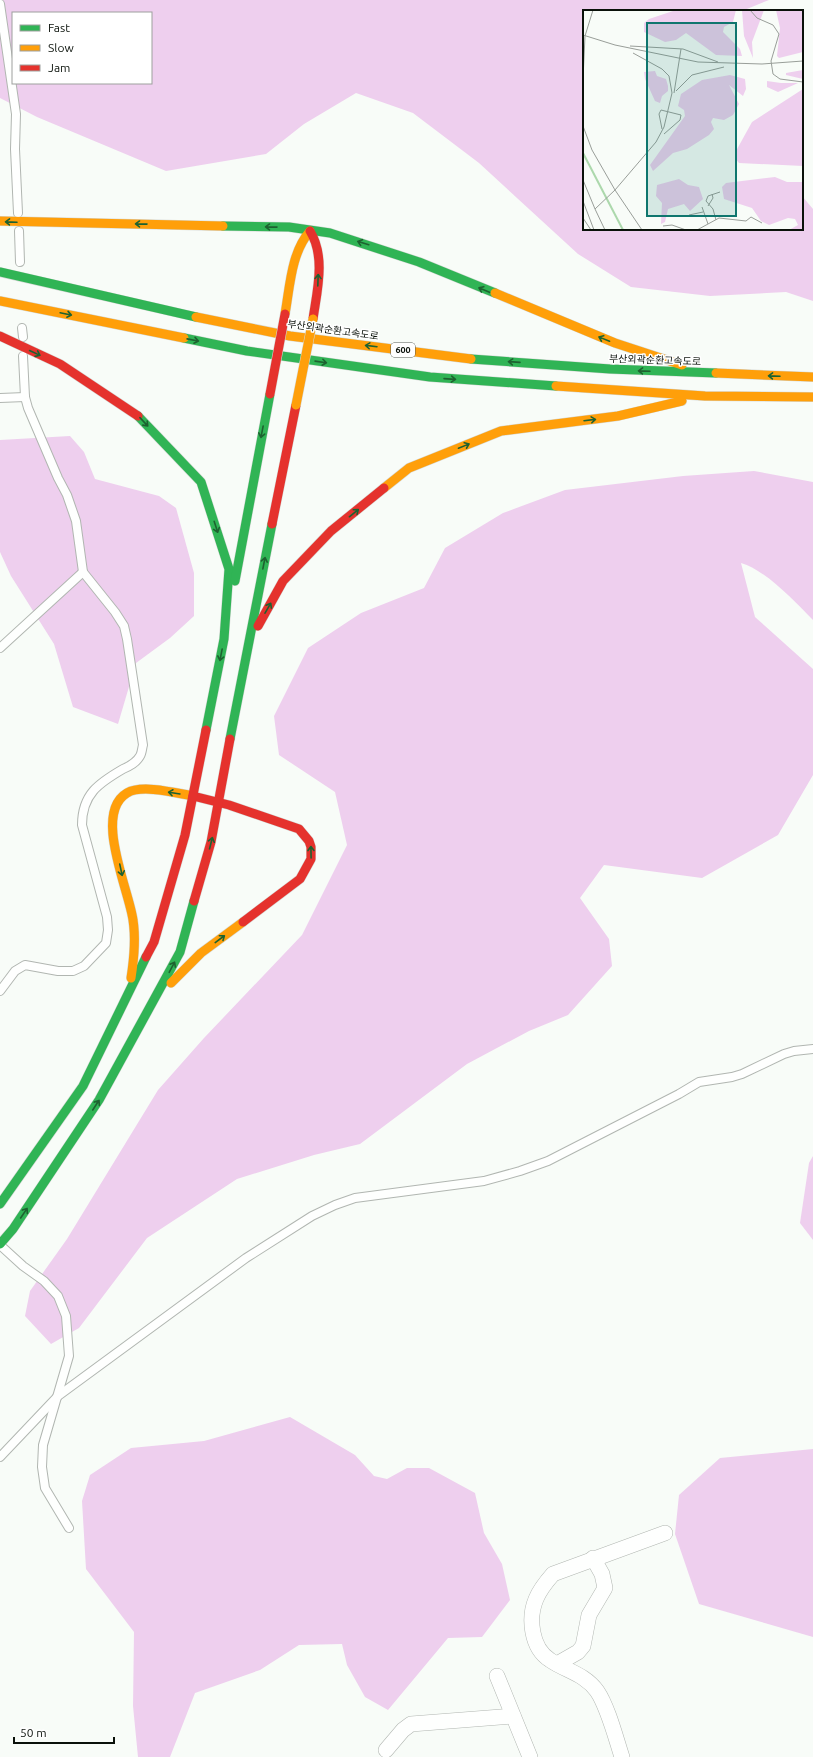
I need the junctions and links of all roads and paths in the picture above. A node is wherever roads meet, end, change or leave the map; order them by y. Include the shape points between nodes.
1 (0, 4) edge
2 (18, 213) dead end
3 (0, 221) edge
4 (18, 231) dead end
5 (310, 231) junction
6 (20, 262) dead end
7 (0, 272) edge
8 (0, 301) edge
9 (22, 328) dead end
10 (0, 336) edge
11 (23, 337) dead end
12 (23, 356) dead end
13 (708, 373) junction
14 (813, 377) edge
15 (705, 396) junction
16 (25, 397) junction
17 (813, 397) edge
18 (0, 398) edge
19 (83, 572) junction
20 (224, 639) junction
21 (248, 642) junction
22 (0, 648) edge
23 (193, 796) junction
24 (219, 802) junction
25 (0, 991) edge
26 (130, 991) junction
27 (151, 1004) junction
28 (813, 1049) edge
29 (0, 1204) edge
30 (0, 1245) edge
31 (58, 1396) junction
32 (0, 1457) edge
33 (69, 1528) dead end
34 (665, 1533) dead end
35 (593, 1558) junction
36 (557, 1664) junction
37 (497, 1676) dead end
38 (513, 1716) junction
39 (386, 1750) dead end
40 (530, 1757) edge
41 (622, 1757) edge

1 - 2 lane via 16,114
5 -> 3 highway via 289,227
4 - 6 lane
13 -> 5 highway via 615,344 419,262 330,233
5 -> 20 highway, bridge via 300,242 297,253
21 -> 5 highway, bridge via 313,319 318,253 316,241
13 -> 7 highway, 부산외곽순환고속도로 / 600 via 462,358 290,336 170,312
8 -> 15 highway, 600 via 247,351 430,377
9 - 11 lane
10 -> 20 highway via 60,364 136,414 201,482 229,569
12 - 16 lane
14 -> 13 highway, 부산외곽순환고속도로 / 600
15 - 17 highway, 600
21 -> 15 highway via 283,581 331,531 409,468 501,431 618,416
16 - 18 lane
16 - 19 lane via 32,420 68,495 76,521
19 - 22 lane
19 - 25 lane via 124,626 143,745 141,756 135,763 105,779 91,793 82,812 82,824 107,917 106,943 84,966 73,971 25,966 15,971
20 -> 23 highway
21 - 24 highway
23 - 24 highway
23 - 26 highway via 185,835 154,942
23 -> 26 highway via 155,790 130,792 116,805 112,816 113,833 133,915 134,956
27 -> 24 highway via 180,952 211,842
27 -> 24 highway via 191,962 300,879 308,869 312,857 311,846 308,837 299,829
26 - 29 highway via 83,1086
30 -> 27 highway via 99,1100
28 - 31 lane via 784,1054 732,1077 699,1082 548,1161 520,1171 484,1181 355,1198 334,1205 246,1258
30 - 31 lane via 44,1281 58,1296 66,1316 69,1356
31 - 32 lane
31 - 33 lane via 43,1445 42,1467 45,1488
34 - 35 street
35 - 36 street via 602,1574 605,1588 589,1615 583,1646 578,1652
35 - 36 street via 553,1574 536,1601 532,1617 535,1641 539,1650
36 - 41 street via 587,1679 598,1692
37 - 38 street
38 - 39 street via 411,1724
38 - 40 street

